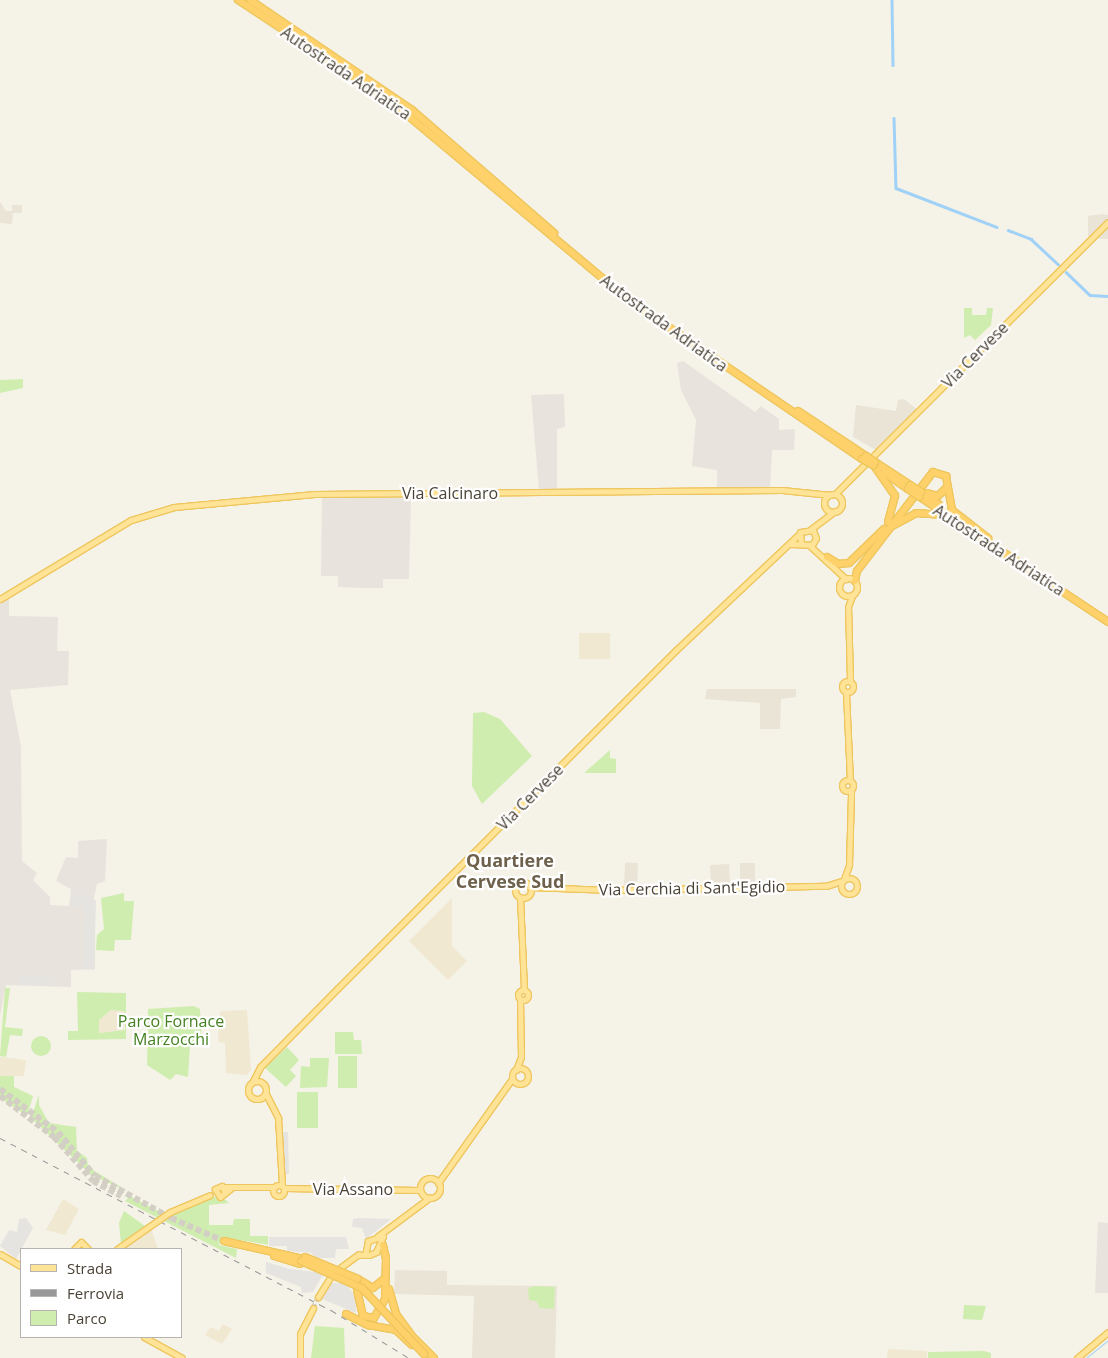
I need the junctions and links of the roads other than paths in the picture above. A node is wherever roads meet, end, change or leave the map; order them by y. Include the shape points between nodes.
1 (238, 0) edge
2 (250, 0) edge
3 (1108, 222) edge
4 (864, 457) junction
5 (874, 465) junction
6 (948, 483) junction
7 (910, 486) junction
8 (843, 488) junction
9 (814, 493) junction
10 (921, 493) junction
11 (833, 494) junction
12 (840, 498) junction
13 (825, 502) junction
14 (827, 508) junction
15 (835, 511) junction
16 (823, 522) junction
17 (966, 527) junction
18 (810, 529) junction
19 (883, 532) junction
20 (798, 535) junction
21 (816, 538) junction
22 (988, 538) junction
23 (801, 544) junction
24 (810, 546) junction
25 (784, 547) junction
26 (1001, 548) junction
27 (821, 551) junction
28 (1010, 554) junction
29 (827, 557) junction
30 (854, 559) junction
31 (839, 572) junction
32 (850, 579) junction
33 (841, 582) junction
34 (844, 595) junction
35 (852, 596) junction
36 (0, 599) edge
37 (848, 607) junction
38 (1108, 618) edge
39 (1108, 622) edge
40 (848, 681) junction
41 (848, 692) junction
42 (848, 780) junction
43 (848, 792) junction
44 (849, 865) junction
45 (854, 878) junction
46 (843, 880) junction
47 (826, 886) junction
48 (842, 890) junction
49 (529, 892) junction
50 (520, 897) junction
51 (523, 903) junction
52 (521, 1056) junction
53 (516, 1070) junction
54 (525, 1070) junction
55 (258, 1072) junction
56 (512, 1079) junction
57 (253, 1081) junction
58 (261, 1083) junction
59 (521, 1084) junction
60 (507, 1092) junction
61 (266, 1094) junction
62 (259, 1099) junction
63 (270, 1106) junction
64 (442, 1173) junction
65 (433, 1179) junction
66 (438, 1183) junction
67 (280, 1189) junction
68 (225, 1190) junction
69 (421, 1190) junction
70 (214, 1194) junction
71 (429, 1198) junction
72 (421, 1201) junction
73 (387, 1229) junction
74 (378, 1236) junction
75 (383, 1241) junction
76 (224, 1243) tunnel mouth
77 (75, 1248) edge
78 (87, 1248) edge
79 (118, 1248) edge
80 (255, 1250) junction
81 (364, 1252) junction
82 (376, 1252) junction
83 (280, 1253) junction
84 (0, 1254) edge
85 (268, 1254) junction
86 (385, 1255) junction
87 (20, 1265) edge
88 (386, 1265) junction
89 (341, 1267) dead end
90 (331, 1276) dead end
91 (318, 1297) tunnel mouth
92 (313, 1308) tunnel mouth
93 (362, 1308) junction
94 (346, 1314) dead end
95 (1108, 1332) edge
96 (412, 1336) junction
97 (146, 1338) edge
98 (416, 1345) junction
99 (427, 1356) edge
100 (182, 1358) edge
101 (300, 1358) edge
102 (434, 1358) edge
103 (1078, 1358) edge

1 - 4 highway, Autostrada Adriatica via 387,98 629,300
2 - 4 highway, Autostrada Adriatica via 405,105 632,297
3 - 8 main road, Via Cervese
4 - 5 highway, Autostrada Adriatica, bridge
5 - 7 highway, Autostrada Adriatica
5 - 7 highway, Autostrada Adriatica via 886,469
5 - 19 highway via 890,484 895,501
6 - 10 highway via 938,496
6 - 19 highway via 944,474 930,473
6 - 22 highway via 952,510
7 - 10 highway, Autostrada Adriatica, bridge
8 - 11 main road, Via Cervese
8 - 12 main road, Via Cervese
9 - 11 main road, Via Calcinaro
9 - 13 main road
9 - 36 main road, Via Calcinaro via 314,494 174,507 148,512
10 - 17 highway, Autostrada Adriatica
10 - 22 highway, Autostrada Adriatica
11 - 12 main road
11 - 13 main road
12 - 15 main road via 841,507
13 - 14 main road
14 - 15 main road
14 - 16 main road
15 - 16 main road
16 - 18 main road
16 - 21 main road
17 - 19 highway via 924,512
17 - 26 highway, Autostrada Adriatica
18 - 20 main road, Via Cervese
18 - 21 main road
19 - 30 highway
19 - 32 highway
20 - 23 main road
20 - 25 main road, Via Cervese
21 - 24 main road
21 - 27 main road
22 - 26 highway, Autostrada Adriatica
23 - 24 main road
23 - 25 main road
24 - 27 main road
25 - 55 main road, Via Cervese
26 - 28 highway, Autostrada Adriatica
27 - 29 main road
28 - 38 highway, Autostrada Adriatica
28 - 39 highway, Autostrada Adriatica
29 - 30 highway via 841,564
29 - 31 main road
30 - 32 highway
31 - 32 main road
31 - 33 main road
32 - 33 main road
32 - 35 main road via 857,590
33 - 34 main road
34 - 35 main road
34 - 37 main road
35 - 37 main road
37 - 40 main road
40 - 41 main road
40 - 41 main road
41 - 42 main road
42 - 43 main road
42 - 43 main road
43 - 44 main road
44 - 45 main road
44 - 46 main road
45 - 46 main road, Via Cerchia di Sant'Egidio
45 - 48 main road via 855,892
46 - 47 main road, Via Cerchia di Sant'Egidio
46 - 48 main road
47 - 48 main road
47 - 49 main road, Via Cerchia di Sant'Egidio
49 - 50 main road
49 - 50 main road via 518,884 515,890
49 - 51 main road
50 - 51 main road
51 - 52 main road
52 - 53 main road
52 - 54 main road
53 - 54 main road
53 - 56 main road
54 - 59 main road via 527,1079
55 - 57 main road, Via Cervese
55 - 58 main road
56 - 59 main road
56 - 60 main road
57 - 58 main road
57 - 62 main road via 249,1090
58 - 61 main road
59 - 60 main road
60 - 64 main road
61 - 62 main road
61 - 63 main road
62 - 63 main road
63 - 67 main road via 279,1124
64 - 65 main road
64 - 66 main road
65 - 66 main road
65 - 69 main road
66 - 71 main road via 438,1193
67 - 68 main road, Via Assano
67 - 69 main road, Via Assano
68 - 70 main road
68 - 70 main road
69 - 71 main road, Via Assano
69 - 72 main road
70 - 79 main road, bridge via 170,1212
71 - 72 main road
72 - 73 main road
73 - 74 main road
73 - 75 main road
74 - 75 main road
74 - 81 main road
75 - 82 main road
75 - 86 highway
76 - 80 highway
77 - 78 main road via 81,1242
80 - 83 highway
80 - 85 highway
81 - 82 main road
81 - 89 main road
82 - 86 highway
83 - 88 highway, bridge via 319,1260 370,1287 379,1287
83 - 96 highway, bridge via 317,1263 354,1280
84 - 87 main road
85 - 93 highway, bridge via 329,1273 358,1290
85 - 98 highway, bridge via 315,1265 352,1282
86 - 88 highway
86 - 96 highway via 393,1307
88 - 93 highway via 386,1296 380,1312 369,1319
90 - 91 main road
92 - 101 main road via 300,1334
93 - 98 highway, bridge via 368,1303 378,1307
94 - 99 highway, bridge via 365,1324 398,1331
95 - 103 main road
96 - 102 highway
97 - 100 main road
98 - 99 highway, bridge

